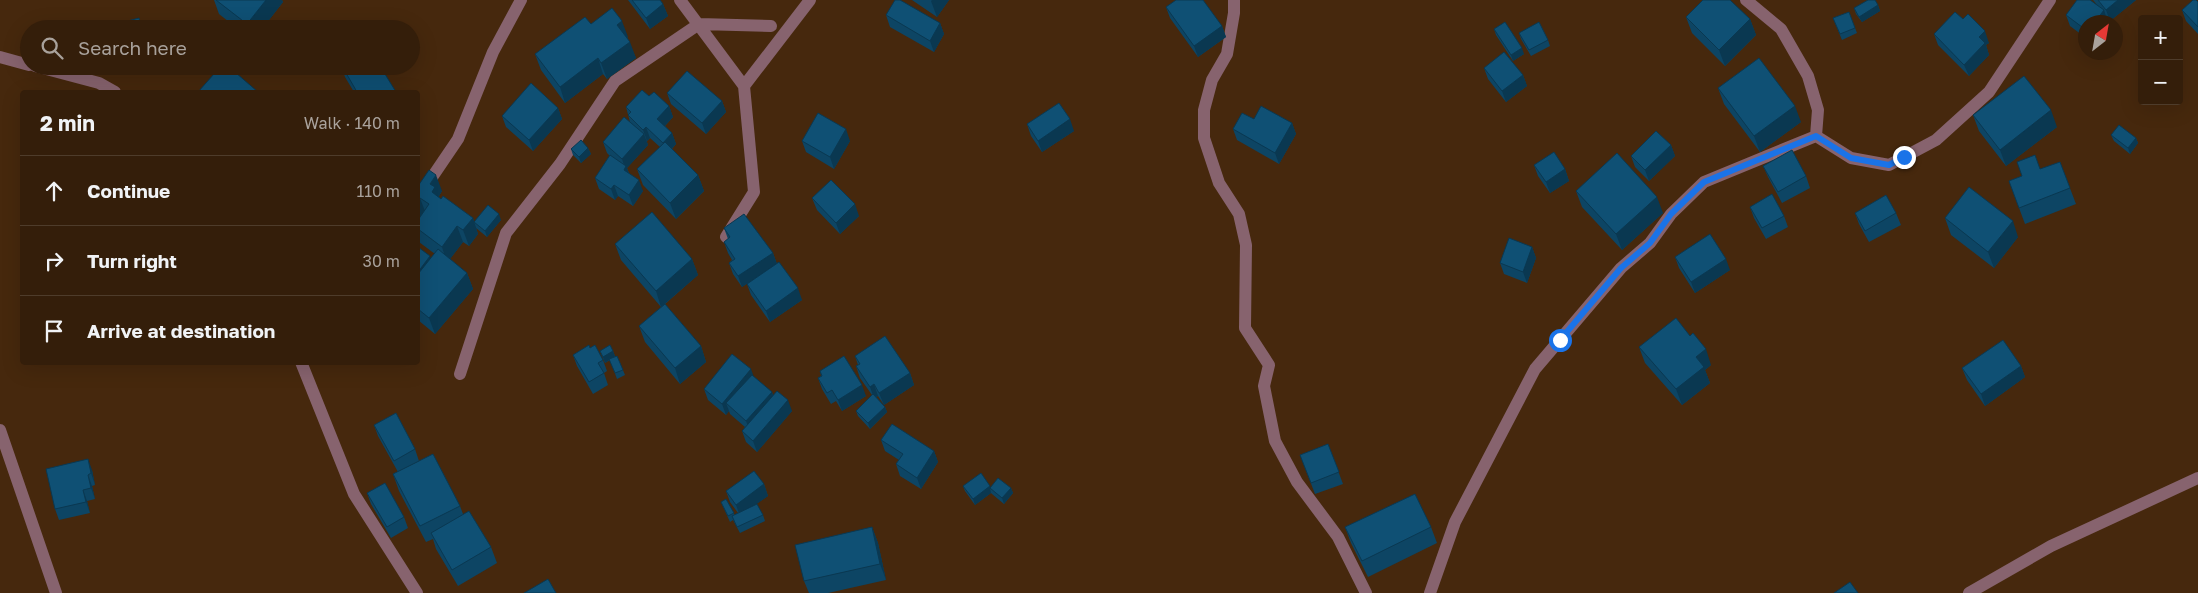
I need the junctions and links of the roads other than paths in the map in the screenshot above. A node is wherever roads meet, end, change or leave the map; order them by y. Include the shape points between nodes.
1 (521, 0) edge
2 (680, 0) edge
3 (810, 0) edge
4 (1234, 0) edge
5 (1746, 0) edge
6 (2050, 0) edge
7 (699, 24) junction
8 (771, 26) dead end
9 (0, 57) edge
10 (20, 63) edge
11 (69, 75) edge
12 (744, 86) junction
13 (111, 90) edge
14 (1816, 136) junction
15 (420, 195) edge
16 (726, 237) edge
17 (303, 365) edge
18 (460, 374) dead end
19 (0, 430) edge
20 (2198, 478) edge
21 (56, 593) edge
22 (417, 593) edge
23 (1366, 593) edge
24 (1430, 593) edge
25 (1969, 593) edge

1 - 15 street via 493,52 458,139
2 - 7 street
3 - 12 street
4 - 23 street via 1227,54 1212,80 1204,110 1204,138 1219,182 1239,214 1243,229 1246,244 1245,328 1269,365 1264,386 1275,441 1298,482 1338,537
5 - 14 street via 1781,28 1808,76 1818,110
6 - 14 street via 1989,92 1936,140 1889,165 1851,158
7 - 8 street
7 - 12 street
7 - 18 street via 615,81 560,164 506,233
9 - 10 street
11 - 13 street
12 - 16 street via 754,192
14 - 24 street via 1704,182 1671,214 1650,243 1621,268 1535,369 1455,522
17 - 22 street via 354,494
19 - 21 street
20 - 25 street via 2051,546

